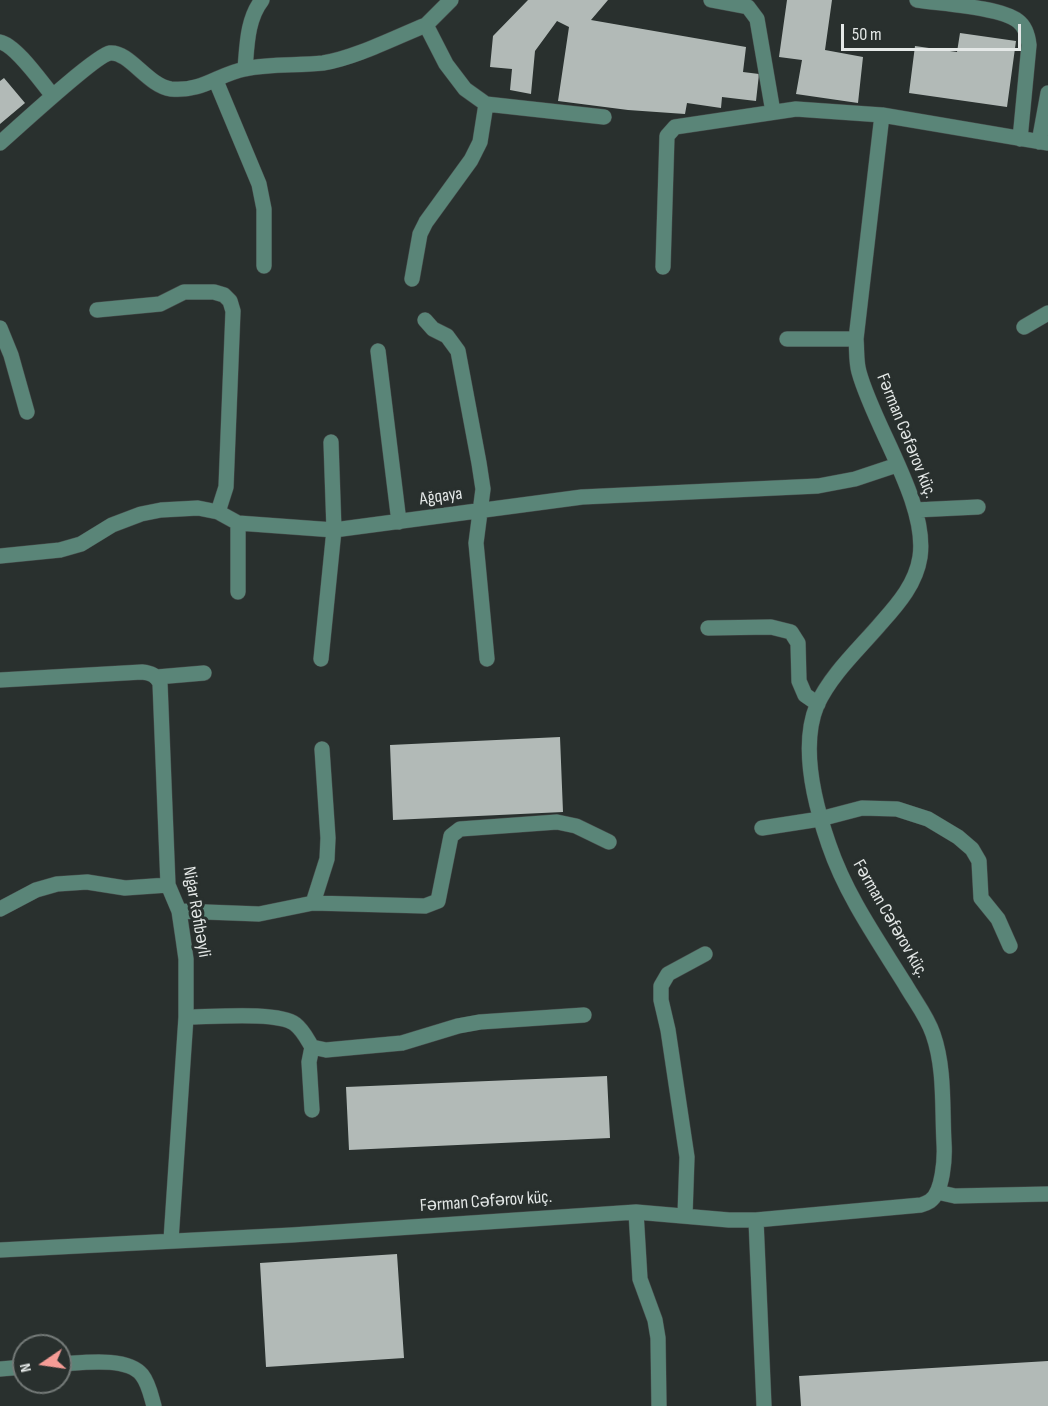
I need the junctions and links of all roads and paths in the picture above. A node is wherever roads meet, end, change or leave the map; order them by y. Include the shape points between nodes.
1 (262, 0) edge
2 (451, 0) edge
3 (711, 0) edge
4 (917, 0) edge
5 (426, 25) junction
6 (0, 42) edge
7 (245, 69) junction
8 (216, 81) junction
9 (1048, 93) edge
10 (53, 96) junction
11 (486, 104) junction
12 (773, 112) junction
13 (882, 115) junction
14 (604, 117) dead end
15 (1020, 139) junction
16 (0, 142) edge
17 (1044, 143) edge
18 (264, 266) dead end
19 (663, 267) dead end
20 (412, 279) dead end
21 (97, 310) dead end
22 (1048, 313) edge
23 (425, 320) dead end
24 (1024, 327) dead end
25 (0, 328) edge
26 (786, 339) dead end
27 (856, 339) junction
28 (378, 351) dead end
29 (27, 412) dead end
30 (331, 442) dead end
31 (897, 465) junction
32 (978, 507) dead end
33 (915, 510) junction
34 (480, 511) junction
35 (218, 512) junction
36 (399, 522) junction
37 (238, 523) junction
38 (334, 530) junction
39 (0, 556) edge
40 (238, 592) dead end
41 (708, 628) dead end
42 (321, 659) dead end
43 (487, 659) dead end
44 (204, 673) dead end
45 (157, 677) junction
46 (0, 680) edge
47 (818, 704) junction
48 (322, 749) dead end
49 (820, 819) junction
50 (762, 828) dead end
51 (609, 842) dead end
52 (168, 885) junction
53 (313, 903) junction
54 (0, 909) edge
55 (179, 911) junction
56 (1010, 946) dead end
57 (705, 954) dead end
58 (584, 1015) dead end
59 (186, 1017) junction
60 (312, 1047) junction
61 (312, 1110) dead end
62 (937, 1192) junction
63 (1048, 1194) edge
64 (636, 1212) junction
65 (686, 1215) junction
66 (756, 1220) junction
67 (171, 1240) junction
68 (0, 1250) edge
69 (72, 1363) edge
70 (154, 1406) edge
71 (658, 1406) edge
72 (764, 1406) edge

1 - 7 street via 252,17
2 - 5 street
3 - 12 street via 748,7 756,19
4 - 15 street via 1003,14 1019,21 1028,33
5 - 7 street via 325,63
5 - 11 street via 446,64 465,89
6 - 10 street via 14,51
7 - 8 street
8 - 10 street via 195,88 171,89 157,85 120,55 111,53 103,55
8 - 18 street via 259,184 264,209
9 - 17 street
10 - 16 street
11 - 14 street
11 - 20 street via 480,142 471,160 420,234
12 - 13 street via 796,109
12 - 19 street via 675,127 667,136
13 - 15 street
13 - 27 street, Fərman Cəfərov küç.
15 - 17 street
21 - 35 street via 160,304 184,292 213,292 230,301 233,311 226,487
22 - 24 street
23 - 34 street via 447,336 458,351 483,489
25 - 29 street
26 - 27 street
27 - 31 street, Fərman Cəfərov küç. via 859,370 869,402
28 - 36 street
30 - 38 street
31 - 33 street, Fərman Cəfərov küç.
31 - 34 street, Ağqaya via 818,486 582,497
32 - 33 street
33 - 47 street, Fərman Cəfərov küç. via 921,536 915,578 901,600 837,673
34 - 36 street, Ağqaya
34 - 43 street via 476,543
35 - 37 street, Ağqaya
35 - 39 street, Ağqaya via 198,508 141,514 60,550
36 - 38 street, Ağqaya
37 - 38 street, Ağqaya
37 - 40 street
38 - 42 street
41 - 47 street via 771,627 791,632 798,643 799,681 805,695
44 - 45 street
45 - 46 street via 142,672
45 - 52 street, Nigar Rəfibəyli via 161,692
47 - 49 street, Fərman Cəfərov küç. via 810,728 810,760
48 - 53 street via 327,859
49 - 50 street
49 - 56 street via 862,808 897,809 928,819 958,837 979,861 981,898 998,919
49 - 62 street, Fərman Cəfərov küç. via 849,891 932,1031 940,1058 945,1159
51 - 53 street via 576,826 557,822 460,829 452,836 438,901 433,905
52 - 54 street via 125,888 87,882 57,884
52 - 55 street, Nigar Rəfibəyli
53 - 55 street via 259,914
55 - 59 street, Nigar Rəfibəyli via 186,959
57 - 65 street via 668,974 661,986 687,1157
58 - 60 street via 458,1026 402,1043 326,1050
59 - 60 street via 277,1017 293,1022
59 - 67 street, Nigar Rəfibəyli
60 - 61 street
62 - 63 street via 955,1196
62 - 66 street, Fərman Cəfərov küç. via 921,1205
64 - 65 street, Fərman Cəfərov küç.
64 - 67 street, Fərman Cəfərov küç.
64 - 71 street via 640,1279 658,1338
65 - 66 street, Fərman Cəfərov küç.
66 - 72 street
67 - 68 street, Fərman Cəfərov küç.
69 - 70 street via 124,1365 141,1374

